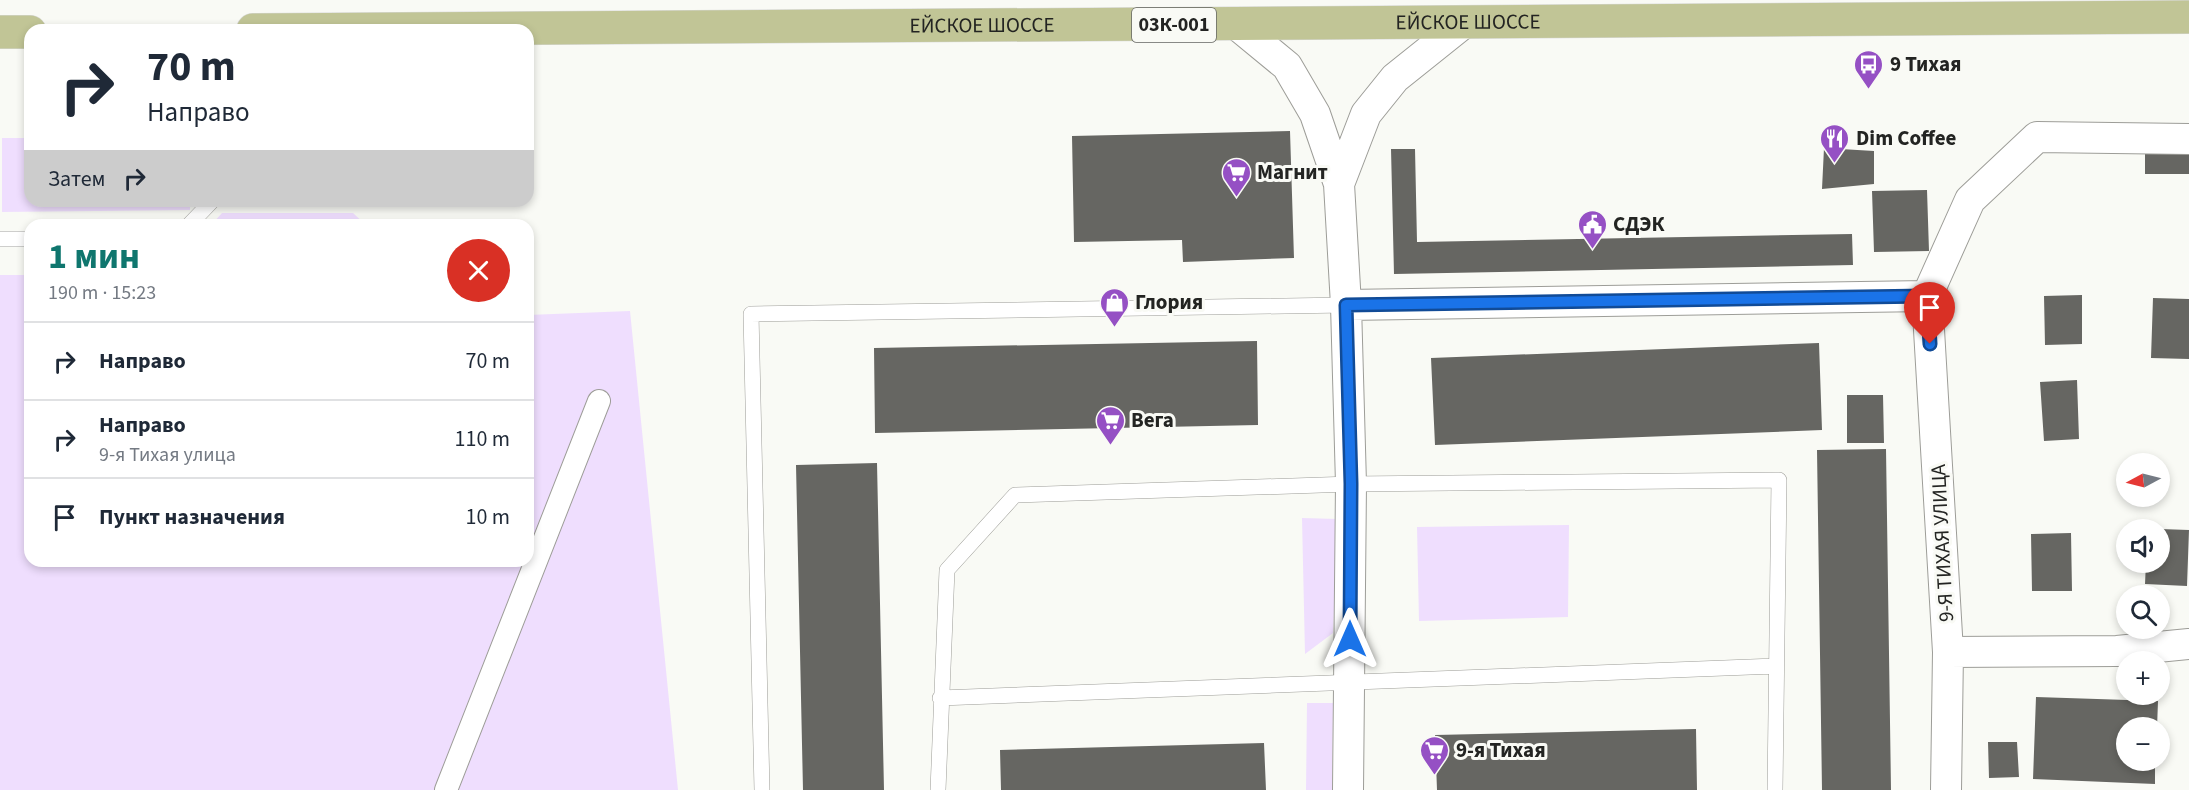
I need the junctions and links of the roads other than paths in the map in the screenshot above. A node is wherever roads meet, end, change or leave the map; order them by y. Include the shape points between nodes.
1 (2189, 17) edge
2 (1465, 22) junction
3 (1237, 25) junction
4 (534, 29) edge
5 (24, 32) edge
6 (0, 33) edge
7 (2189, 139) edge
8 (1339, 184) junction
9 (206, 207) edge
10 (195, 219) edge
11 (24, 238) edge
12 (0, 239) edge
13 (1927, 296) junction
14 (1346, 305) junction
15 (599, 401) dead end
16 (1351, 484) junction
17 (534, 566) edge
18 (534, 567) edge
19 (2189, 644) edge
20 (1948, 652) junction
21 (1776, 666) junction
22 (1350, 683) junction
23 (940, 698) junction
24 (446, 790) edge
25 (762, 790) edge
26 (938, 790) edge
27 (1348, 790) edge
28 (1776, 790) edge
29 (1946, 790) edge

1 - 2 main road, ЕЙСКОЕ ШОССЕ / 03К-001
2 - 3 main road, ЕЙСКОЕ ШОССЕ / 03К-001
2 - 8 street via 1395,78 1366,114
3 - 4 main road, ЕЙСКОЕ ШОССЕ / 03К-001
3 - 8 street via 1287,66 1315,114
5 - 6 main road
7 - 13 street via 2037,137 1970,200
8 - 14 street
9 - 10 lane
11 - 12 lane
13 - 14 street
13 - 20 street, 9-Я ТИХАЯ УЛИЦА
14 - 16 street
14 - 25 lane via 751,314
15 - 17 street
16 - 21 lane via 1779,480
16 - 22 street
16 - 23 lane via 1015,495 947,570
18 - 24 street
19 - 20 street via 2117,651
20 - 29 street, 9-Я ТИХАЯ УЛИЦА
21 - 22 lane
21 - 28 lane
22 - 23 lane
22 - 27 street
23 - 26 lane

